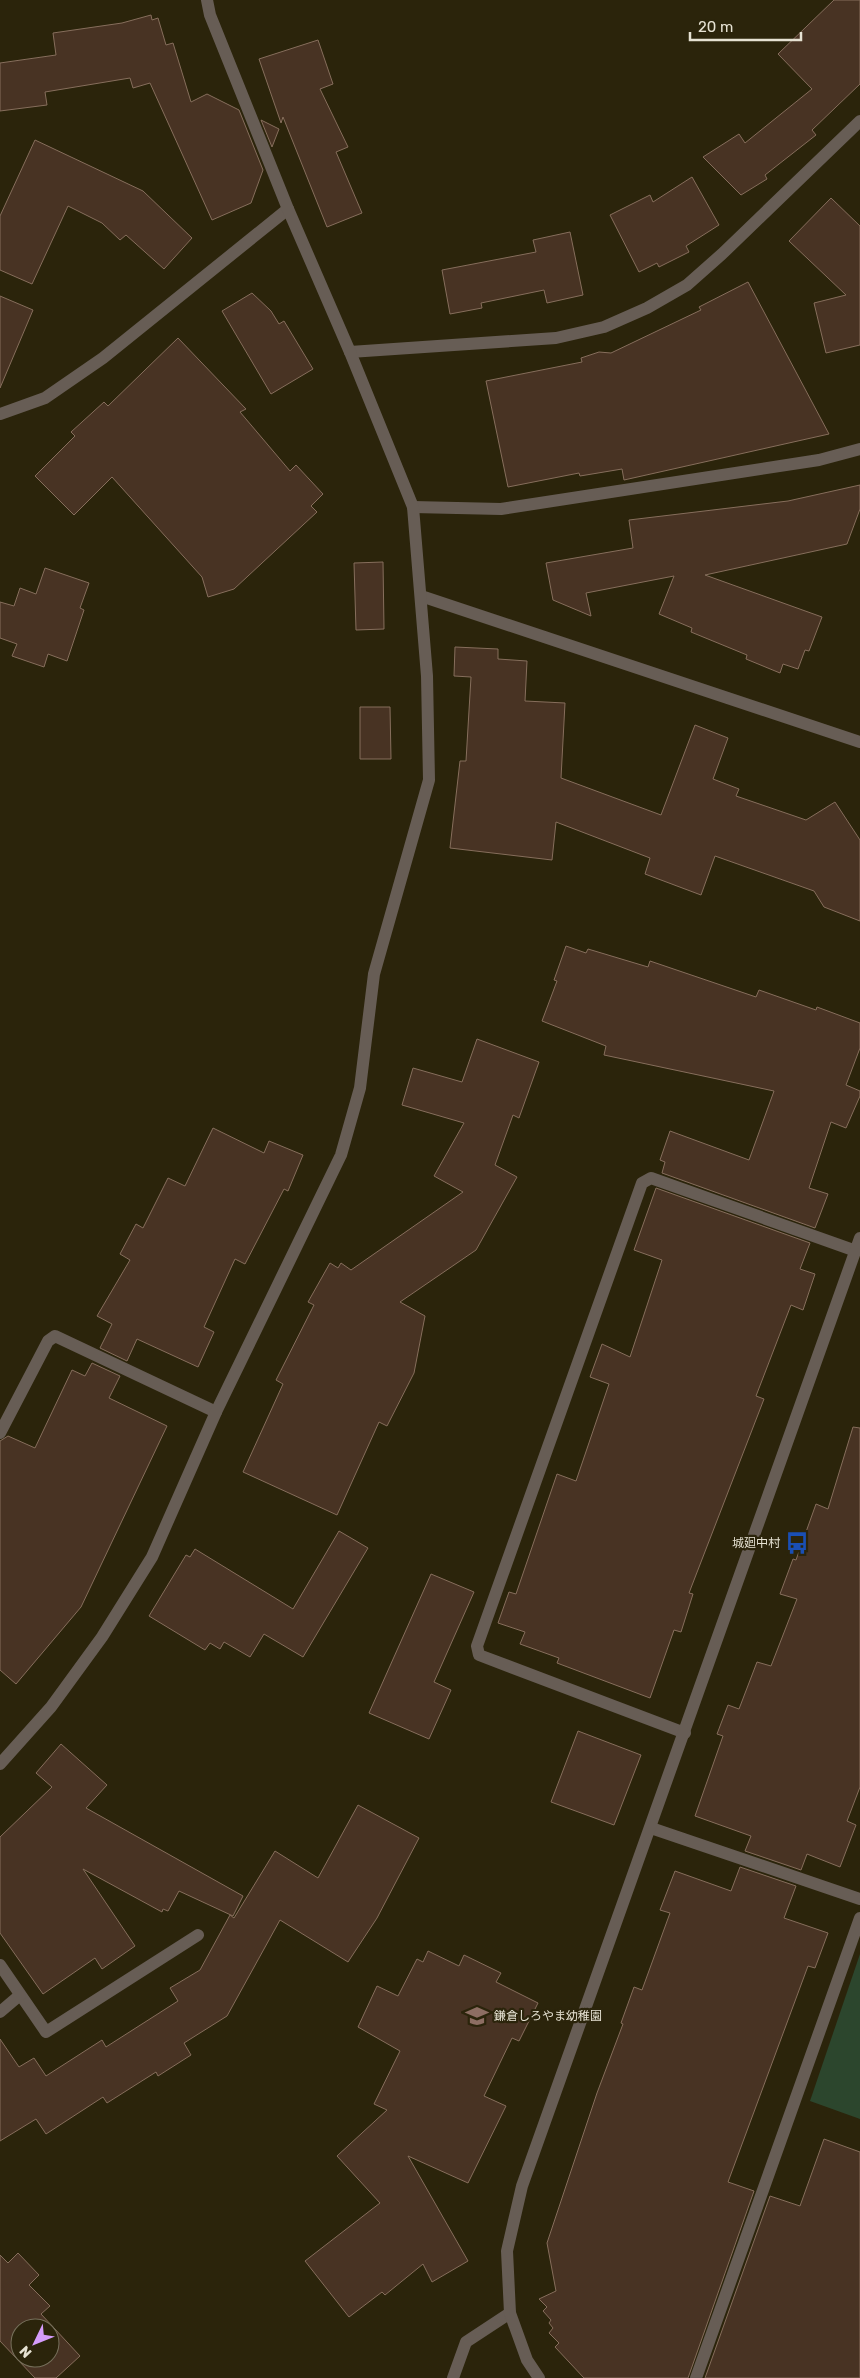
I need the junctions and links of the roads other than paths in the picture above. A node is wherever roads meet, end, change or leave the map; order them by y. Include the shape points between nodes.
1 (207, 0) edge
2 (860, 121) edge
3 (288, 209) junction
4 (350, 352) junction
5 (0, 414) edge
6 (860, 449) edge
7 (413, 507) junction
8 (421, 596) junction
9 (860, 742) edge
10 (860, 1238) edge
11 (856, 1251) junction
12 (216, 1412) junction
13 (0, 1430) edge
14 (685, 1733) junction
15 (0, 1764) edge
16 (651, 1828) junction
17 (860, 1898) edge
18 (860, 1918) edge
19 (198, 1935) dead end
20 (0, 1965) edge
21 (20, 1995) junction
22 (0, 2012) edge
23 (510, 2313) junction
24 (453, 2378) edge
25 (539, 2378) edge
26 (696, 2378) edge

1 - 3 street via 210,15
2 - 4 street via 687,285 604,327 556,338
3 - 4 street
3 - 5 street via 103,358 45,398
4 - 7 street
6 - 7 street via 819,460 501,509
7 - 8 street
8 - 9 street
8 - 12 street via 427,676 429,780 374,974 360,1088 340,1155
10 - 11 street
11 - 14 street
11 - 14 street via 651,1178 642,1182 477,1646 479,1655
12 - 13 street via 55,1336 48,1341
12 - 15 street via 152,1557 102,1637 51,1707
14 - 16 street
16 - 17 street
16 - 23 street via 522,2186 506,2251
18 - 26 street
19 - 21 street via 46,2032
20 - 21 street
21 - 22 street
23 - 24 street via 466,2342
23 - 25 street via 528,2360

